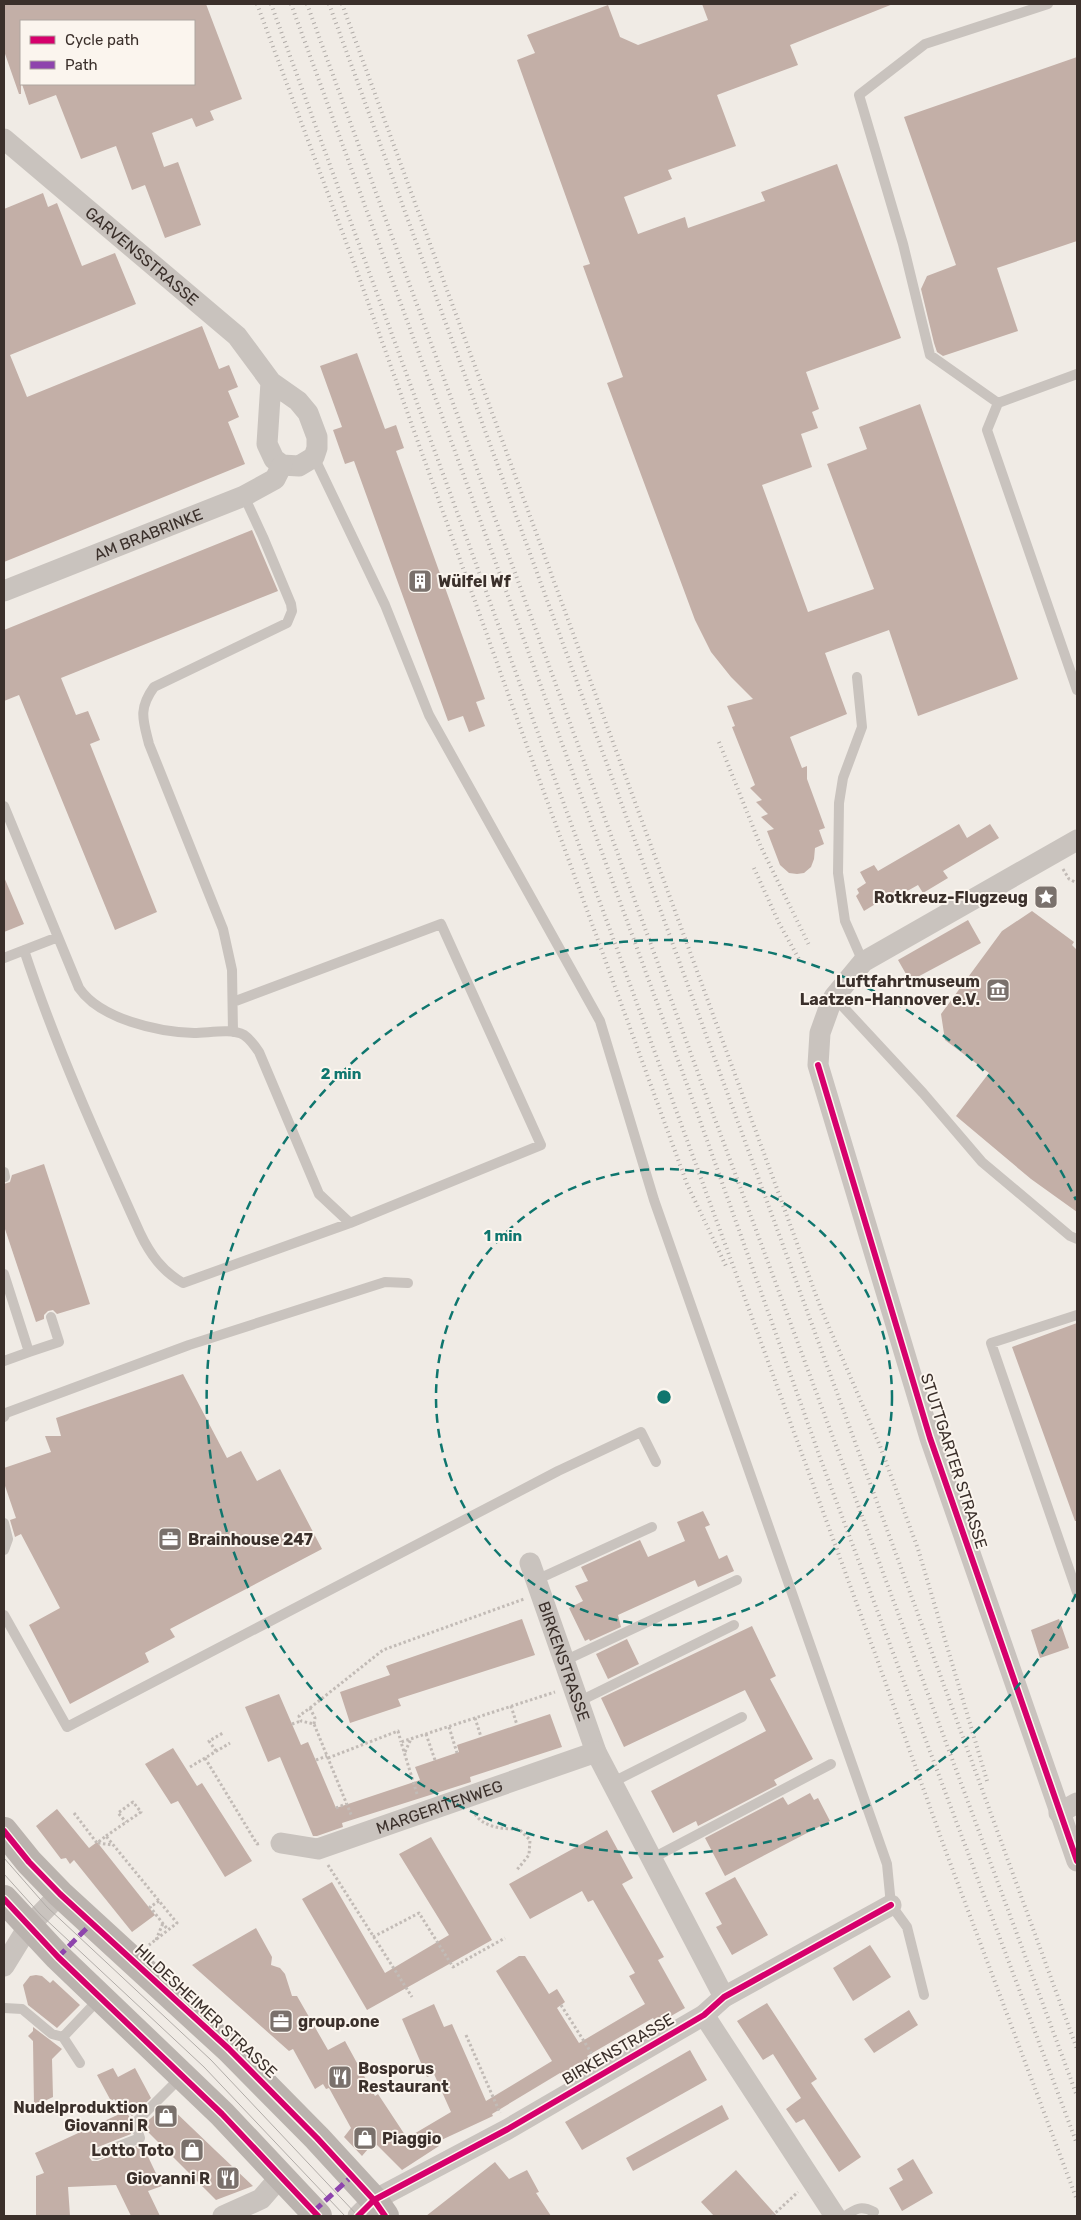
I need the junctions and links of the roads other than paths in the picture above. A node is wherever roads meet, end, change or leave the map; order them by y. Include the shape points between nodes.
1 (1048, 4) edge
2 (4, 139) edge
3 (1077, 374) edge
4 (271, 382) junction
5 (998, 404) junction
6 (314, 458) junction
7 (282, 465) junction
8 (244, 496) junction
9 (4, 591) edge
10 (857, 677) dead end
11 (1077, 690) edge
12 (4, 806) edge
13 (1077, 840) edge
14 (58, 937) junction
15 (24, 950) junction
16 (4, 958) edge
17 (862, 962) junction
18 (834, 997) junction
19 (233, 1002) junction
20 (233, 1032) junction
21 (350, 1223) junction
22 (1077, 1239) edge
23 (4, 1274) edge
24 (408, 1283) dead end
25 (1077, 1315) edge
26 (51, 1316) dead end
27 (29, 1352) junction
28 (4, 1361) edge
29 (4, 1417) edge
30 (656, 1462) dead end
31 (4, 1524) edge
32 (652, 1528) dead end
33 (4, 1550) edge
34 (535, 1579) joint
35 (737, 1580) dead end
36 (1077, 1592) edge
37 (4, 1615) edge
38 (734, 1625) dead end
39 (564, 1661) junction
40 (575, 1694) junction
41 (742, 1717) dead end
42 (596, 1752) junction
43 (831, 1764) dead end
44 (611, 1783) junction
45 (1068, 1808) edge
46 (4, 1831) edge
47 (281, 1843) road end
48 (650, 1859) junction
49 (1077, 1861) edge
50 (60, 1894) junction
51 (4, 1899) edge
52 (891, 1905) junction
53 (28, 1927) junction
54 (4, 1966) edge
55 (924, 1995) dead end
56 (724, 1997) junction
57 (101, 1998) junction
58 (4, 2008) edge
59 (704, 2015) junction
60 (63, 2037) junction
61 (80, 2063) dead end
62 (182, 2076) junction
63 (96, 2155) dead end
64 (281, 2176) junction
65 (372, 2211) edge
66 (874, 2212) dead end
67 (223, 2216) edge
68 (318, 2216) edge
69 (835, 2216) edge
70 (844, 2216) edge

1 - 5 lane via 925,44 859,95 903,244 930,354
2 - 4 street, GARVENSSTRASSE via 237,336
3 - 5 lane
4 - 6 street, GARVENSSTRASSE via 298,401 308,413 317,436
4 - 7 street via 267,444 274,459
5 - 11 lane via 987,430
6 - 7 street via 299,466
6 - 52 lane via 385,605 429,715 600,1021 654,1200 887,1864
7 - 8 street, AM BRABRINKE via 275,479
8 - 9 street, AM BRABRINKE
8 - 19 lane via 291,604 287,623 154,687 143,707 142,720 223,929 232,970
10 - 17 lane via 862,727 843,778 839,803 838,873 845,921
12 - 14 lane
13 - 17 street
14 - 15 lane
14 - 20 lane via 79,988 87,1000 102,1009 128,1021 160,1028
15 - 16 lane
15 - 21 lane via 78,1097 150,1253 168,1275 183,1283
17 - 18 street
18 - 22 lane via 982,1162
18 - 45 street, STUTTGARTER STRASSE via 820,1032 818,1065 930,1438
19 - 20 lane
19 - 21 lane via 442,924 541,1145
20 - 21 lane via 243,1035 260,1052 319,1194
23 - 27 lane
24 - 29 lane via 385,1282 189,1345 6,1413
25 - 36 lane via 991,1343
26 - 27 lane via 59,1342
27 - 28 lane
30 - 37 lane via 641,1432 558,1471 67,1727
31 - 33 lane via 8,1539
32 - 34 lane
34 - 39 street, BIRKENSTRASSE
35 - 39 lane
38 - 40 lane
39 - 40 street, BIRKENSTRASSE
40 - 42 street, BIRKENSTRASSE
41 - 44 lane
42 - 44 street, BIRKENSTRASSE
42 - 47 street, MARGERITENWEG via 318,1849
43 - 48 lane
44 - 48 street, BIRKENSTRASSE
45 - 49 street, STUTTGARTER STRASSE
46 - 50 main road, HILDESHEIMER STRASSE
48 - 56 street, BIRKENSTRASSE
50 - 53 street
50 - 65 main road, HILDESHEIMER STRASSE via 229,2049 317,2138
51 - 53 main road
52 - 55 lane via 907,1927
52 - 56 street, BIRKENSTRASSE
53 - 54 street
53 - 57 main road
56 - 59 street, BIRKENSTRASSE
57 - 60 lane
57 - 62 main road
58 - 60 lane via 22,2009 52,2034
59 - 65 street, BIRKENSTRASSE
59 - 69 street
60 - 61 lane
62 - 63 lane via 136,2123 140,2138
62 - 64 main road
64 - 67 street via 261,2199
64 - 68 main road
66 - 70 lane via 856,2208

